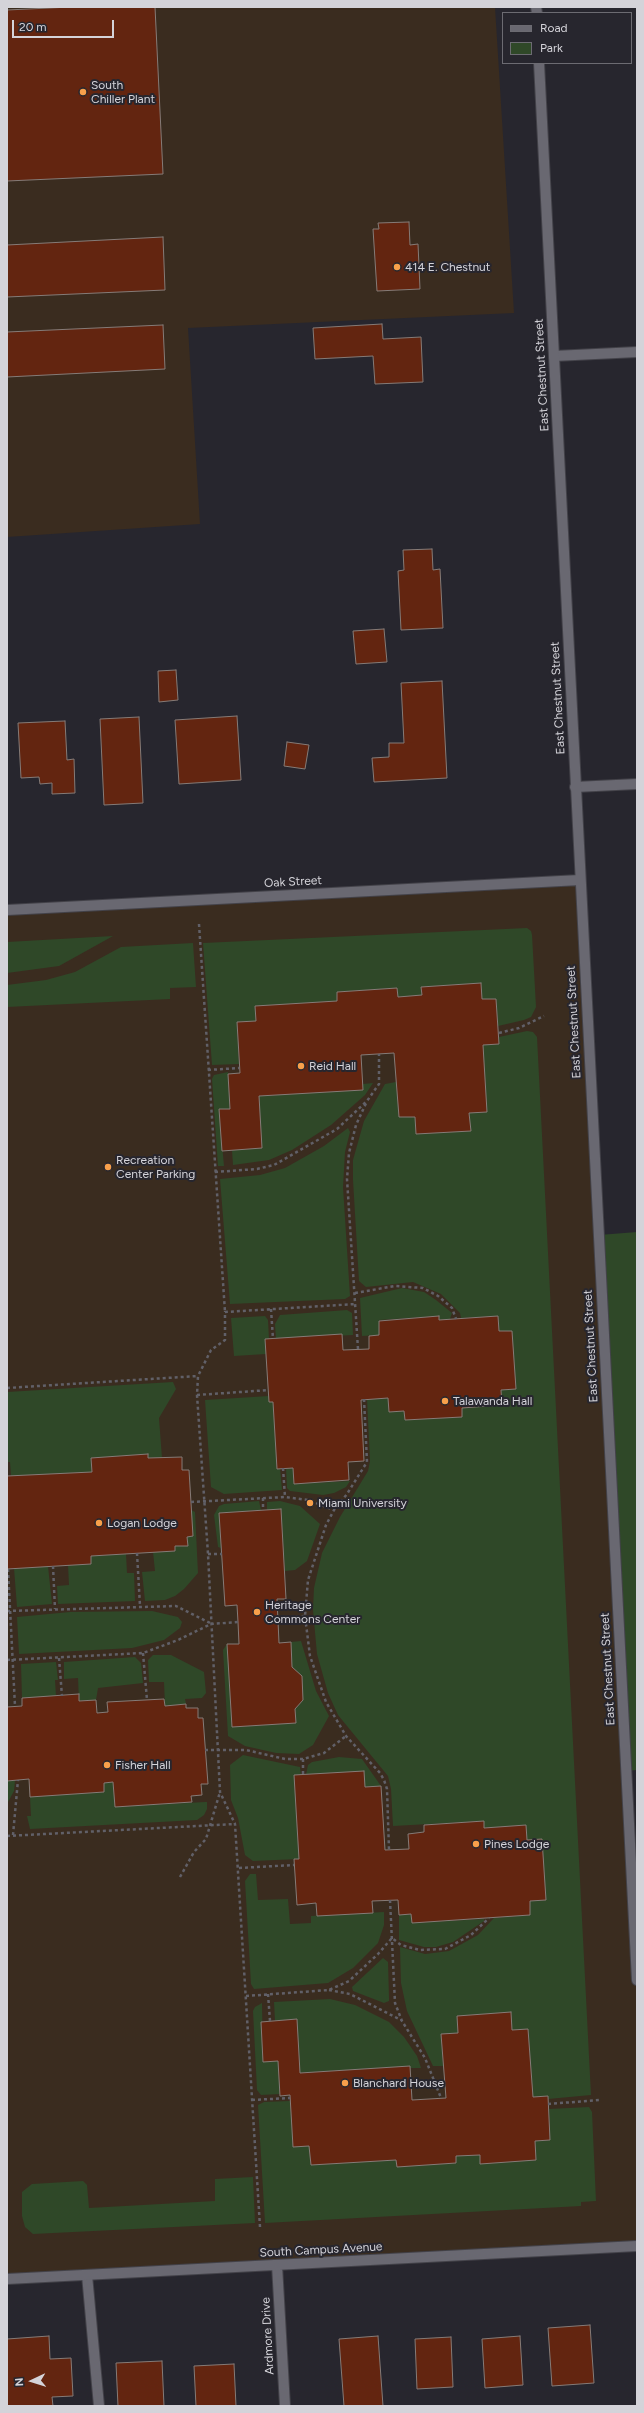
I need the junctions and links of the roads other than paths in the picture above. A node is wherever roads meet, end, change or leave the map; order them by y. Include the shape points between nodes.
1 (539, 64) edge
2 (637, 352) edge
3 (554, 356) junction
4 (637, 784) edge
5 (575, 787) junction
6 (580, 880) junction
7 (7, 910) edge
8 (637, 1980) edge
9 (637, 2246) edge
10 (277, 2265) junction
11 (87, 2275) junction
12 (7, 2279) edge
13 (99, 2406) edge
14 (285, 2406) edge

1 - 3 street, East Chestnut Street
2 - 3 street
3 - 5 street, East Chestnut Street
4 - 5 street
5 - 6 street, East Chestnut Street
6 - 7 street, Oak Street
6 - 8 street, East Chestnut Street
9 - 10 street, South Campus Avenue
10 - 11 street, South Campus Avenue
10 - 14 street, Ardmore Drive
11 - 12 street, South Campus Avenue
11 - 13 street

